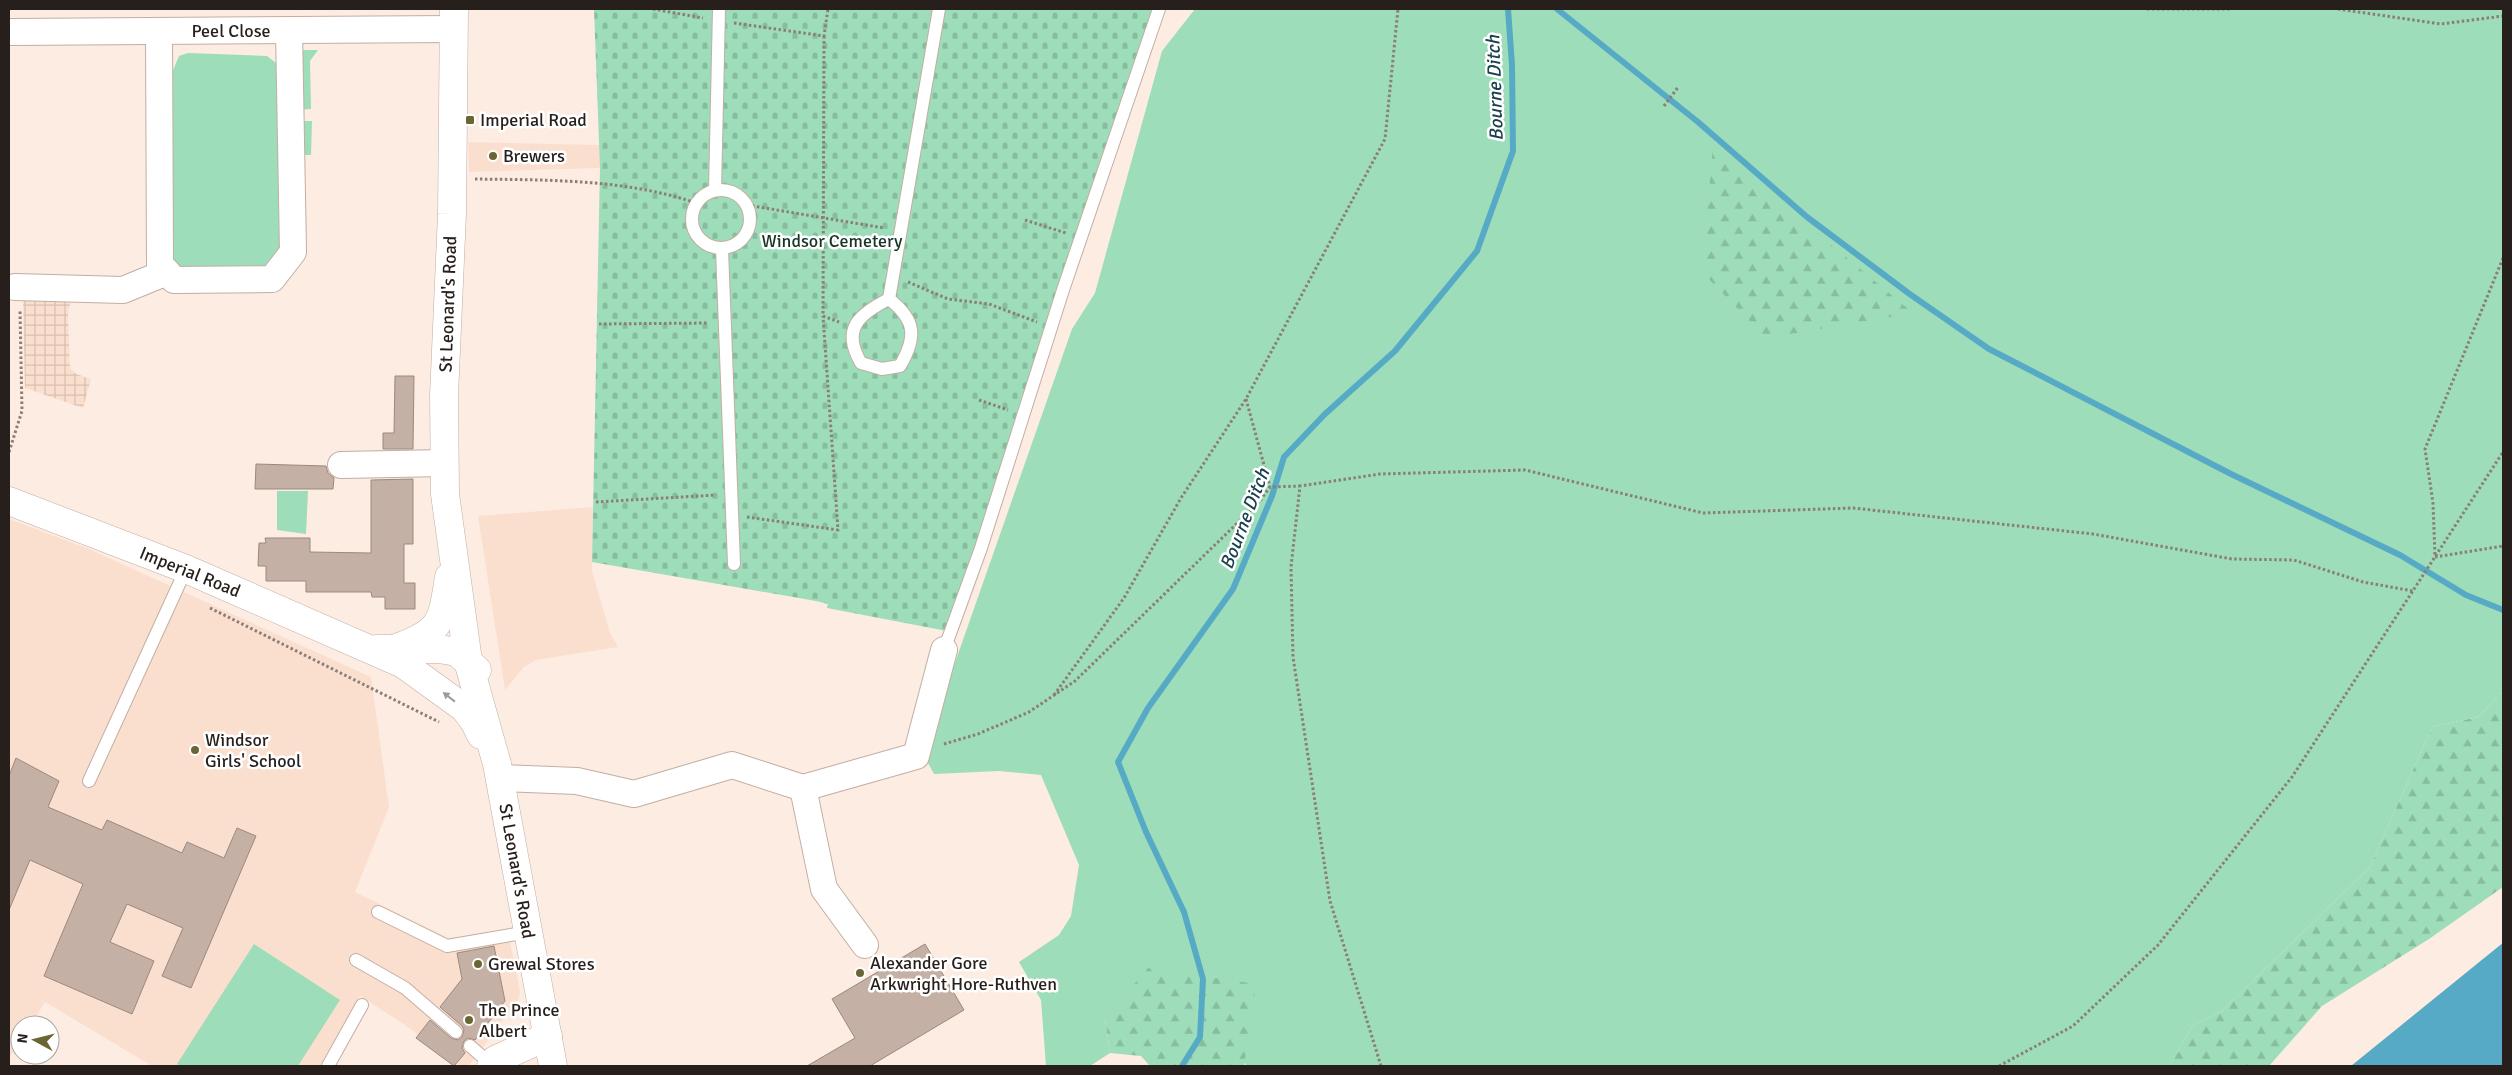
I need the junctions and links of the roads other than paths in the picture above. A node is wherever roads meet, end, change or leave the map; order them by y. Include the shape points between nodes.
1 (939, 9) edge
2 (1159, 9) edge
3 (719, 15) edge
4 (454, 19) edge
5 (289, 30) junction
6 (159, 31) junction
7 (9, 32) edge
8 (715, 190) junction
9 (722, 249) junction
10 (167, 272) junction
11 (17, 287) road end
12 (888, 299) junction
13 (445, 463) junction
14 (341, 465) dead end
15 (9, 501) edge
16 (453, 546) junction
17 (734, 564) dead end
18 (180, 580) junction
19 (460, 598) junction
20 (944, 650) joint
21 (388, 654) junction
22 (468, 661) junction
23 (484, 686) junction
24 (499, 771) junction
25 (89, 781) dead end
26 (803, 788) junction
27 (378, 912) dead end
28 (528, 932) junction
29 (865, 945) dead end
30 (356, 960) dead end
31 (362, 1005) dead end
32 (456, 1032) dead end
33 (548, 1036) junction
34 (470, 1046) dead end
35 (328, 1066) edge
36 (491, 1066) edge
37 (553, 1066) edge

1 - 12 lane
2 - 20 lane via 1081,237 981,548
3 - 8 lane
4 - 5 street, Peel Close
4 - 13 main road, St Leonard's Road
5 - 6 street, Peel Close
5 - 10 street via 293,252 272,279 174,280
6 - 7 street, Peel Close
6 - 10 street via 160,264
8 - 9 lane via 696,203 691,217 695,233 707,246
8 - 9 lane via 733,192 746,205 750,216 743,238
9 - 17 lane
10 - 11 street via 123,290
12 - 12 lane via 903,311 912,330 910,348 900,366 882,369 861,363 852,348 854,327 865,311
13 - 14 street
13 - 16 main road, St Leonard's Road via 445,494
15 - 18 main road, Imperial Road
16 - 19 main road, St Leonard's Road
16 - 21 main road via 443,614 434,630
18 - 21 main road, Imperial Road
18 - 25 lane
19 - 22 main road, St Leonard's Road
19 - 23 main road, St Leonard's Road via 471,619
20 - 26 street via 916,756
21 - 22 main road, Imperial Road via 440,649 457,652
21 - 23 main road, Imperial Road via 460,675
24 -> 21 main road, Imperial Road via 470,716 438,688
22 - 23 main road, Imperial Road
23 - 24 main road, St Leonard's Road via 502,736
24 - 26 street via 577,781 634,794 732,765
24 - 28 main road, St Leonard's Road
26 - 29 street via 824,889
27 - 28 lane via 446,946
28 - 33 main road, St Leonard's Road
30 - 32 lane via 405,988
31 - 35 lane
33 - 36 main road via 496,1060
33 - 37 main road, St Leonard's Road
34 - 36 lane

